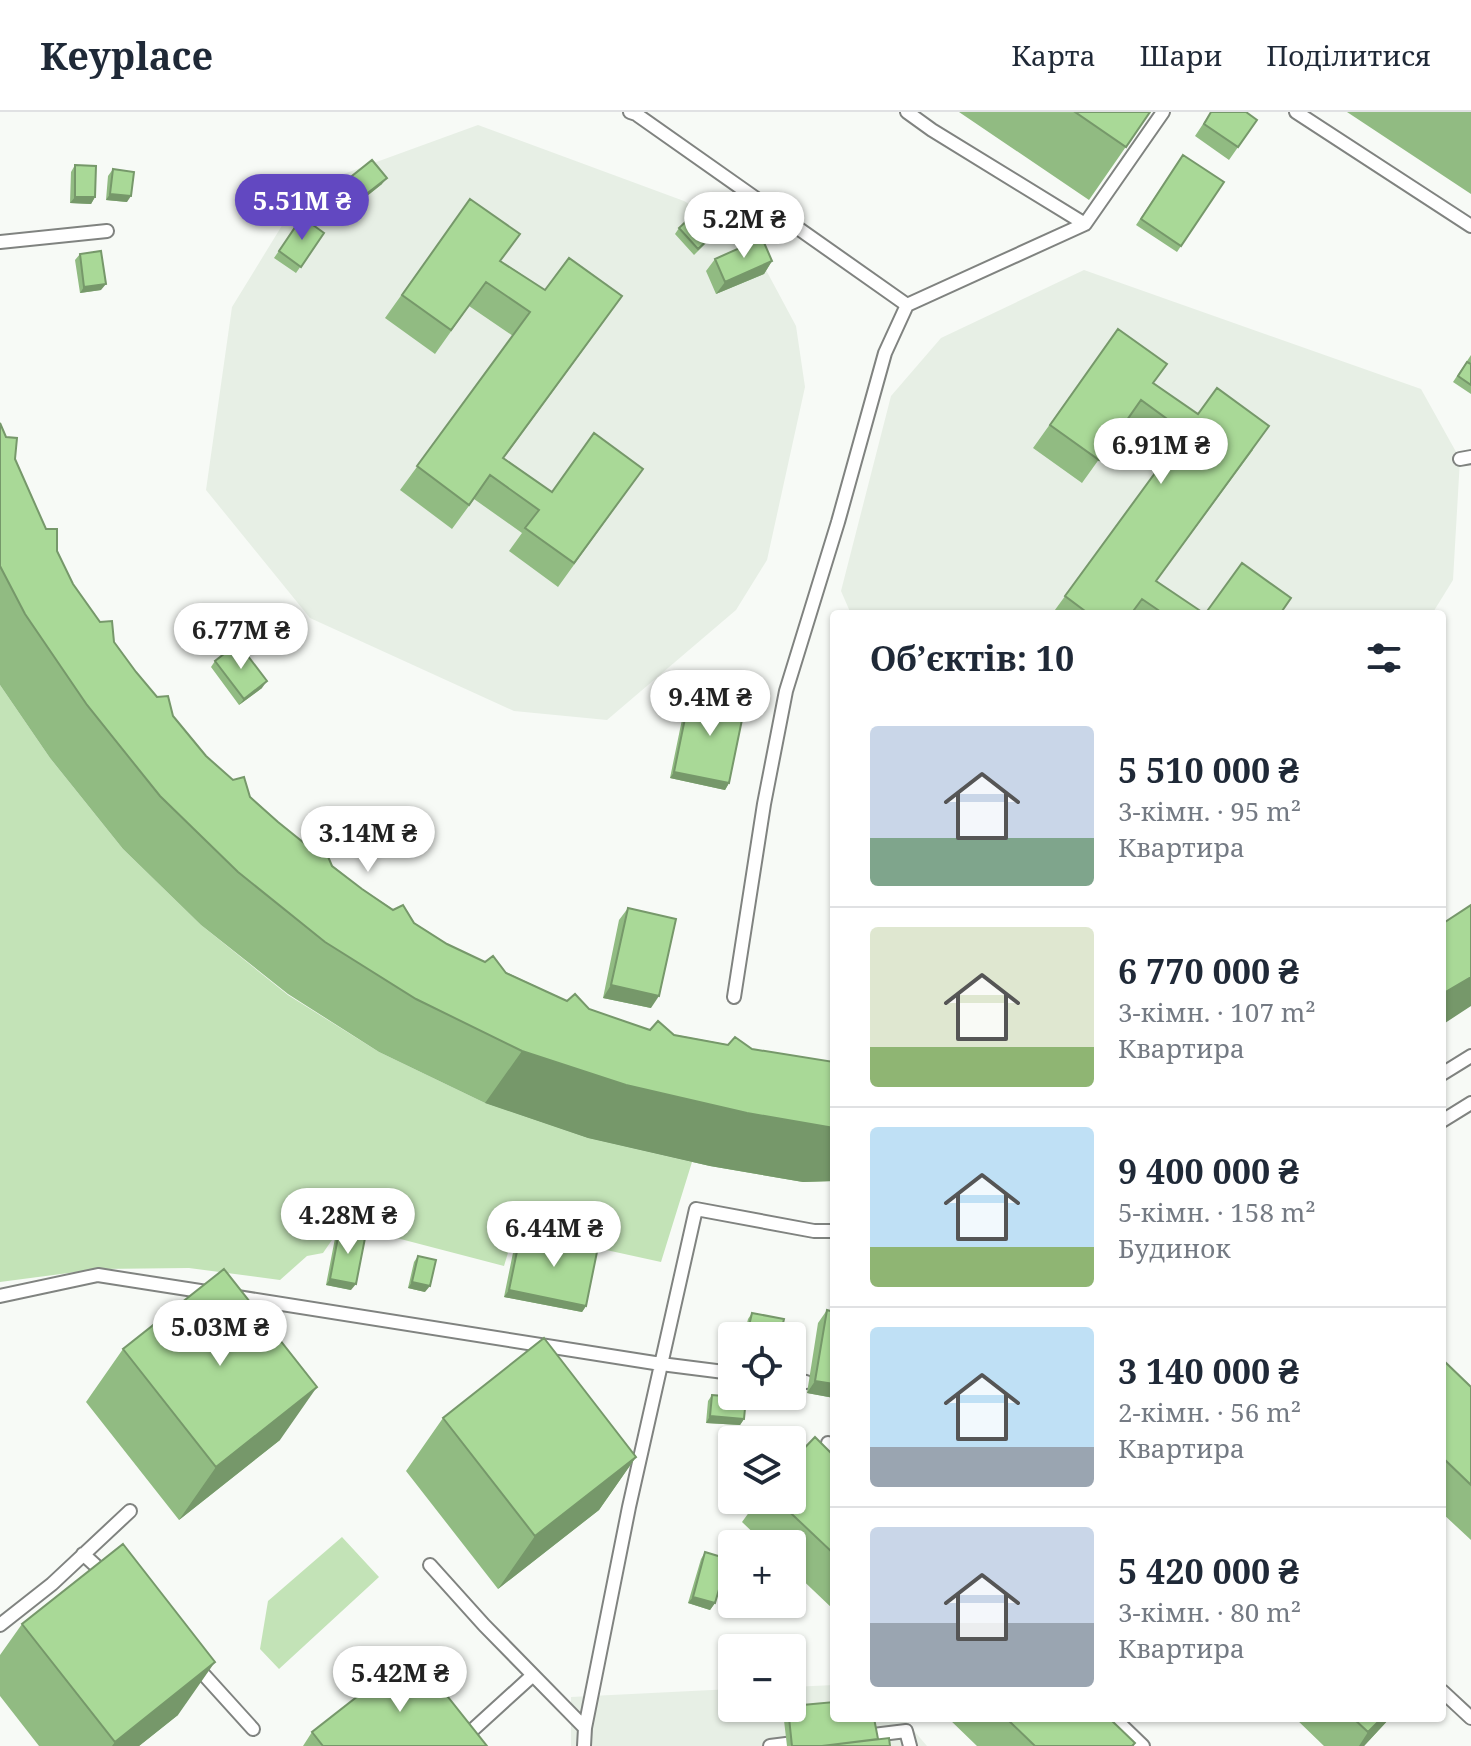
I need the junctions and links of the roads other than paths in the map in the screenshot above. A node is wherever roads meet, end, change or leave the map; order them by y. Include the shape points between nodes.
1 (630, 112) edge
2 (907, 112) edge
3 (1163, 112) edge
4 (1296, 112) edge
5 (1085, 224) junction
6 (1471, 226) edge
7 (107, 231) dead end
8 (0, 242) edge
9 (907, 305) junction
10 (734, 997) dead end
11 (1471, 1056) edge
12 (1446, 1072) edge
13 (1471, 1103) edge
14 (1446, 1119) edge
15 (830, 1231) edge
16 (0, 1296) edge
17 (661, 1364) junction
18 (718, 1371) edge
19 (130, 1511) dead end
20 (83, 1554) junction
21 (430, 1565) dead end
22 (112, 1581) edge
23 (0, 1625) edge
24 (185, 1653) edge
25 (533, 1675) junction
26 (1446, 1695) edge
27 (1471, 1718) edge
28 (1118, 1722) edge
29 (585, 1728) junction
30 (253, 1729) dead end
31 (845, 1738) edge
32 (815, 1741) edge
33 (455, 1746) edge
34 (584, 1746) edge
35 (770, 1746) edge
36 (910, 1746) edge
37 (1143, 1746) edge

1 - 9 lane
2 - 5 lane
3 - 5 lane
4 - 6 lane
5 - 9 lane
7 - 8 lane
9 - 10 lane via 885,353 786,691
11 - 12 lane
13 - 14 lane
15 - 17 lane via 696,1209
16 - 17 lane via 98,1275
17 - 18 lane
17 - 29 lane
19 - 20 lane
20 - 22 lane
20 - 23 lane
21 - 25 lane
24 - 30 lane
25 - 29 lane
25 - 33 lane
26 - 27 lane
28 - 37 lane
29 - 34 lane
31 - 36 lane via 906,1731
32 - 35 lane

